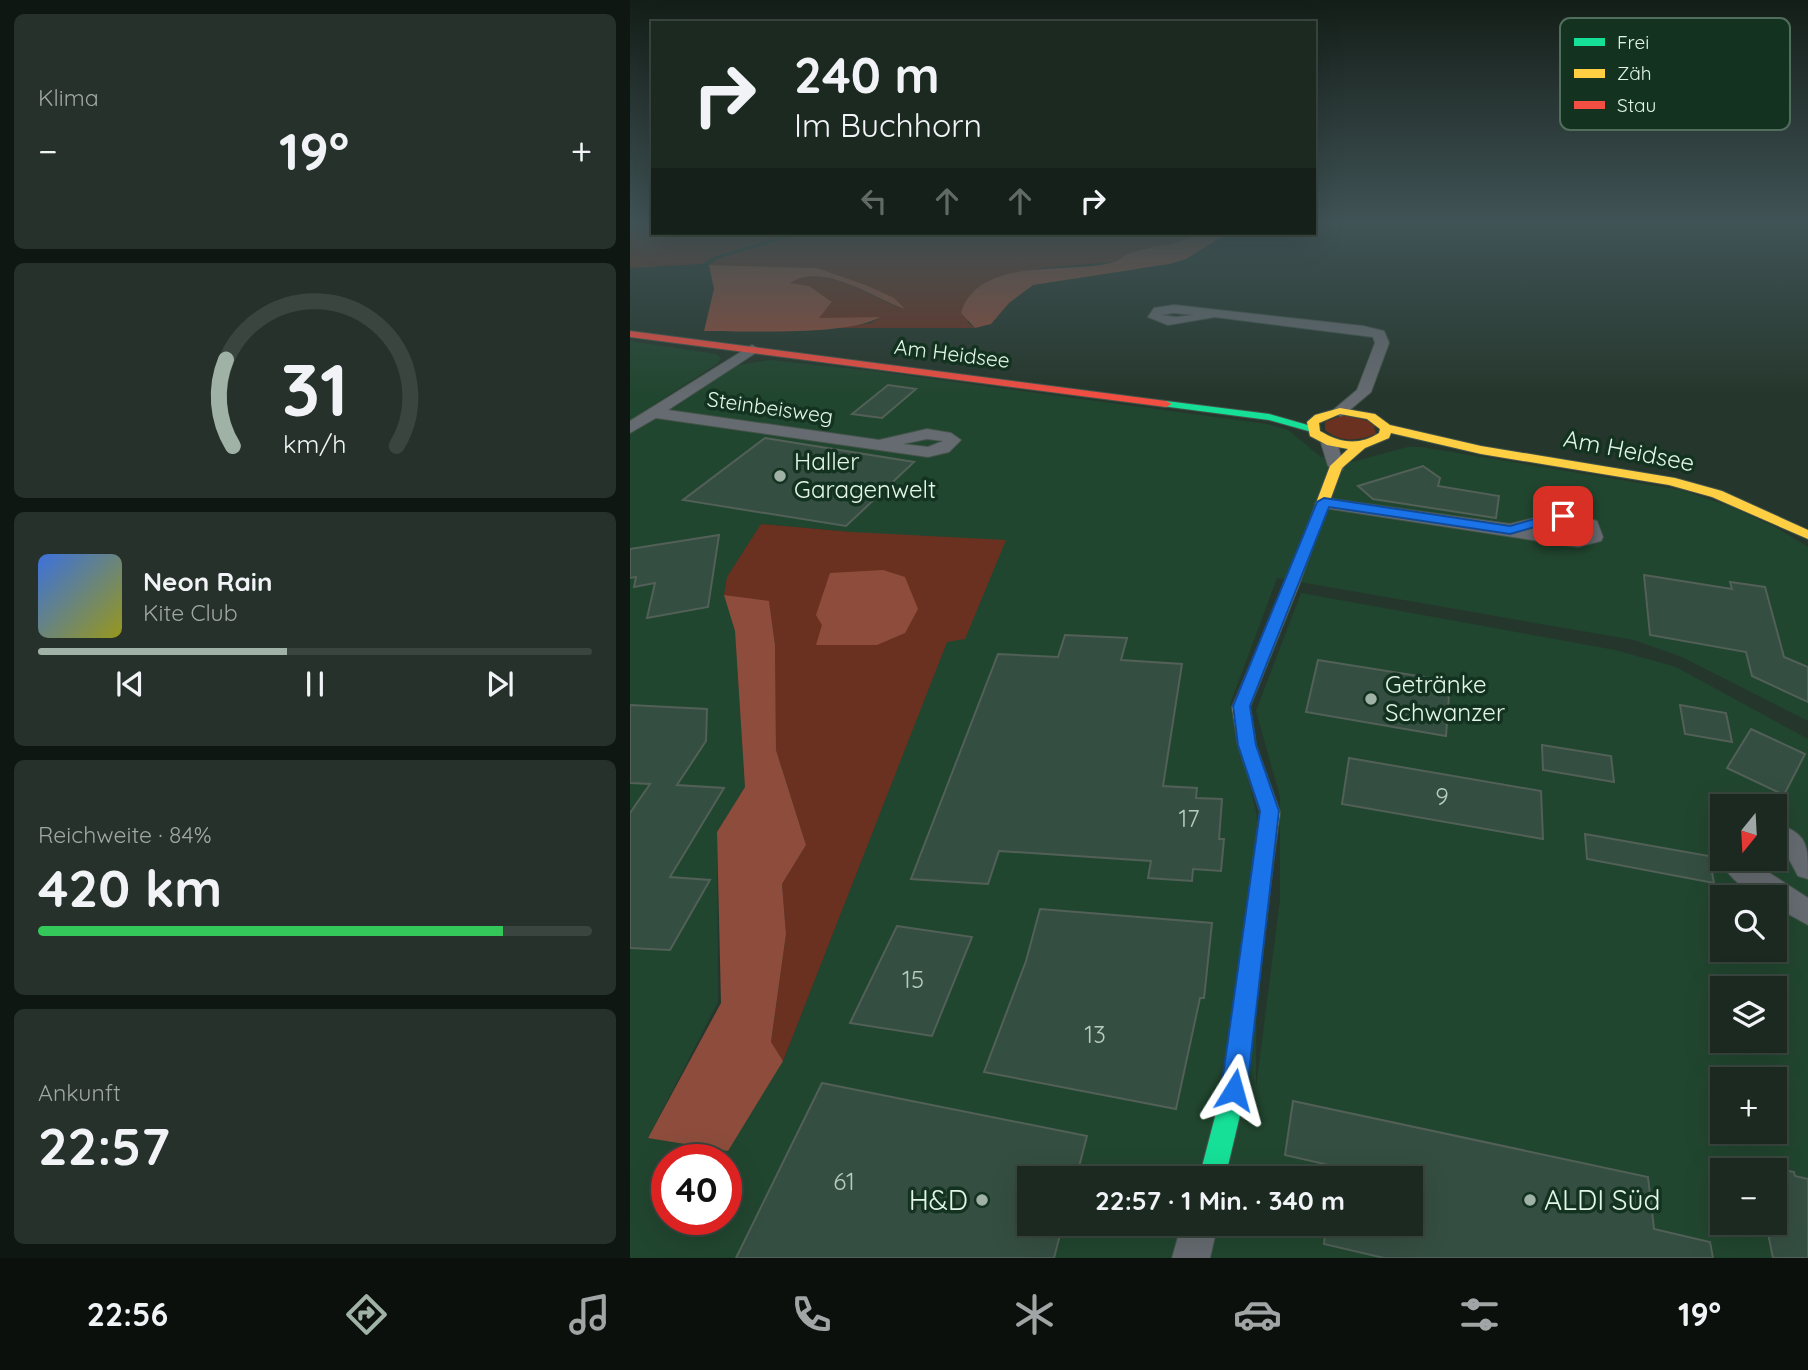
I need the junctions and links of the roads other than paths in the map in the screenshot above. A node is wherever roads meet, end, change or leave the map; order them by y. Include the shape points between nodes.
1 (1213, 314) dead end
2 (630, 334) edge
3 (751, 349) junction
4 (1364, 392) junction
5 (1340, 411) junction
6 (654, 413) junction
7 (1372, 416) junction
8 (1315, 422) junction
9 (630, 428) edge
10 (1384, 433) junction
11 (1329, 443) junction
12 (879, 445) dead end
13 (1360, 446) junction
14 (1336, 466) junction
15 (1324, 502) junction
16 (1510, 530) dead end
17 (1808, 535) edge
18 (1787, 838) edge
19 (1808, 868) edge
20 (1746, 872) edge
21 (1808, 913) edge
22 (1215, 1166) edge
23 (1197, 1236) edge
24 (1191, 1258) edge

1 - 4 street via 1379,334 1382,343
2 - 3 main road, Am Heidsee
3 - 6 street, Steinbeisweg
3 - 8 main road, Am Heidsee
4 - 5 street
4 - 7 street
5 - 7 main road
5 - 8 main road, Am Heidsee
6 - 9 street, Steinbeisweg
6 - 12 street, Steinbeisweg
7 - 10 main road
8 - 11 main road via 1314,433
10 - 13 main road
10 - 17 main road, Am Heidsee via 1671,480 1747,504
11 - 13 main road
11 - 14 street
13 - 14 main road
14 - 15 main road
15 - 16 street
15 - 22 main road via 1241,706 1247,745 1270,811 1234,1090
18 - 19 street
20 - 21 street
23 - 24 street

